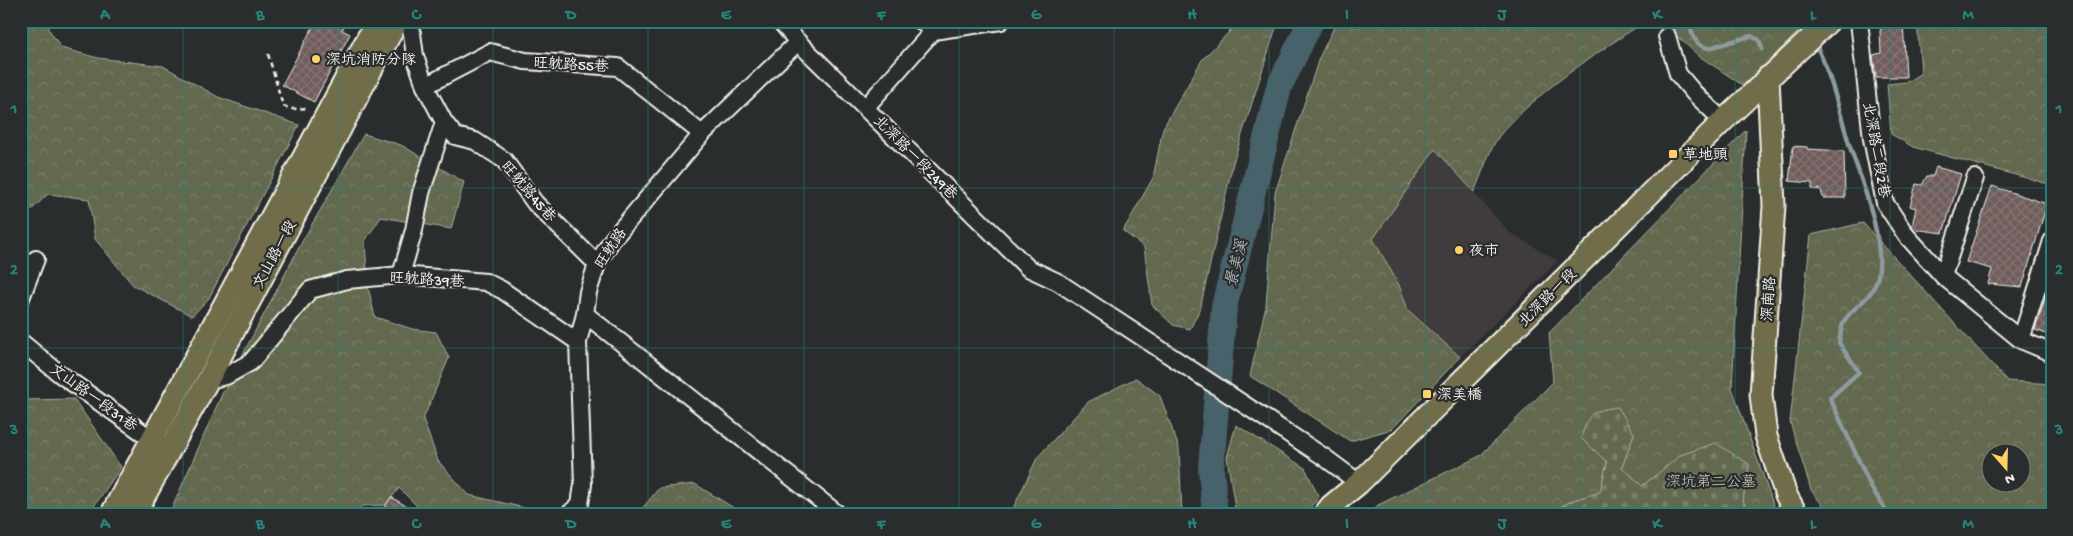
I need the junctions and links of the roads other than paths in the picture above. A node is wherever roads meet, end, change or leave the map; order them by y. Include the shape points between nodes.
1 (376, 21) edge
2 (397, 21) edge
3 (407, 21) edge
4 (780, 21) edge
5 (1001, 21) edge
6 (1829, 21) edge
7 (1859, 21) edge
8 (932, 25) edge
9 (1666, 36) dead end
10 (798, 42) junction
11 (1768, 77) junction
12 (426, 86) junction
13 (866, 107) junction
14 (1723, 121) junction
15 (444, 122) junction
16 (702, 134) junction
17 (1975, 178) dead end
18 (2052, 241) edge
19 (36, 259) dead end
20 (597, 264) junction
21 (401, 275) junction
22 (1944, 276) junction
23 (21, 298) edge
24 (585, 314) junction
25 (2021, 340) junction
26 (21, 342) edge
27 (578, 342) junction
28 (2052, 352) edge
29 (208, 380) junction
30 (161, 445) junction
31 (141, 481) junction
32 (1359, 483) junction
33 (111, 515) edge
34 (134, 515) edge
35 (568, 515) edge
36 (839, 515) edge
37 (1324, 515) edge
38 (1798, 515) edge

1 - 30 main road, 文山路一段 via 328,109
2 - 29 main road, 文山路一段
3 - 12 street, 旺躭路45巷
4 - 10 street, 北深路一段249巷
5 - 8 street
6 - 11 main road, 北深路一段
7 - 22 street, 北深路二段2巷 via 1872,139 1885,203 1906,235
8 - 13 street
9 - 14 street via 1678,74
10 - 13 street, 北深路一段249巷
10 - 16 street, 旺躭路
11 - 14 main road, 北深路一段
11 - 38 main road, 深南路 via 1774,206 1761,395 1766,436 1786,495
12 - 15 street, 旺躭路45巷
12 - 16 street, 旺躭路55巷 via 490,52 525,61 618,66
13 - 32 street, 北深路一段249巷 via 1028,268 1058,282
14 - 32 main road, 北深路一段
15 - 20 street, 旺躭路45巷 via 455,136 475,141 504,160 535,202
15 - 21 street via 421,193
16 - 20 street, 旺躭路 via 612,240
17 - 22 street
18 - 25 street
19 - 23 street
20 - 24 street, 旺躭路
21 - 27 street, 旺躭路39巷 via 486,282
21 - 29 street, 旺躭路39巷 via 347,280 310,290 251,362 226,376
22 - 25 street, 北深路二段2巷
24 - 27 street, 旺躭路
24 - 36 street
25 - 28 street, 北深路二段2巷
26 - 30 street, 文山路一段31巷 via 60,374
27 - 35 street, 旺躭路 via 583,485 580,504
29 - 30 main road, 文山路一段
30 - 31 main road, 文山路一段
31 - 33 main road
31 - 34 main road
32 - 37 main road, 北深路一段

